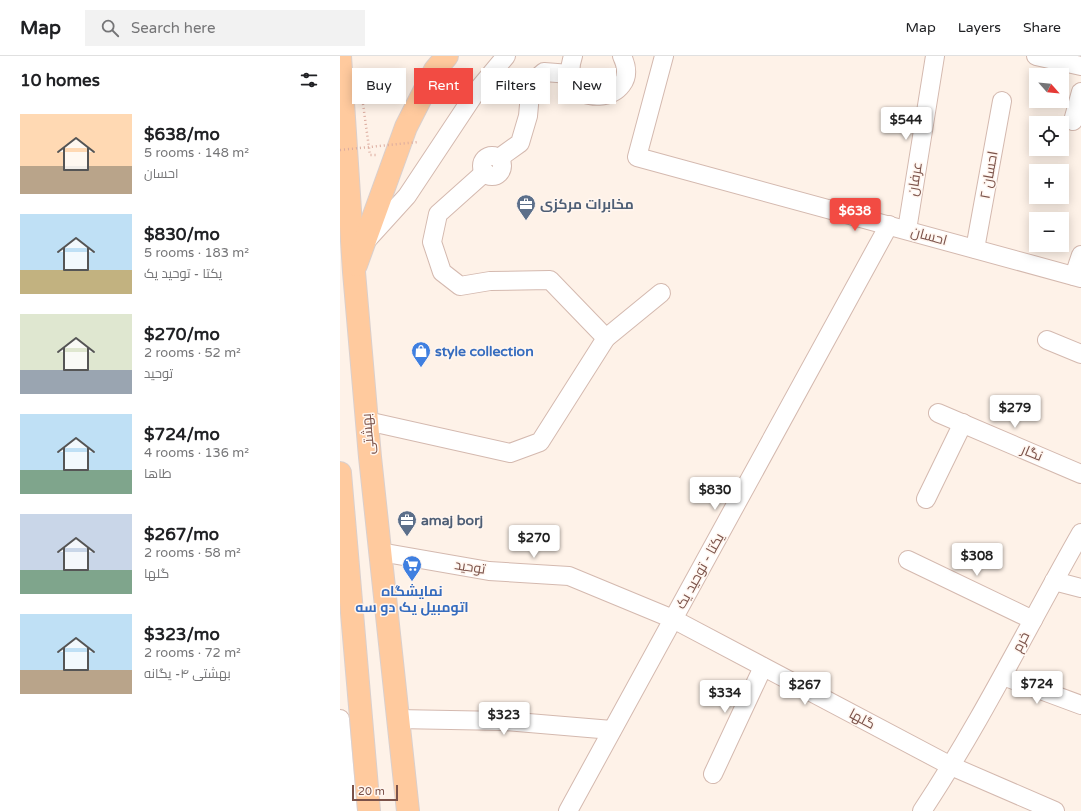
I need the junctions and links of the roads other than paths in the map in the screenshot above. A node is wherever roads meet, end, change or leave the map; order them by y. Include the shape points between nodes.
1 (340, 56) edge
2 (447, 56) edge
3 (506, 56) edge
4 (573, 56) edge
5 (622, 56) edge
6 (664, 56) edge
7 (935, 56) edge
8 (1036, 56) edge
9 (1081, 66) edge
10 (570, 68) edge
11 (558, 73) edge
12 (616, 89) edge
13 (1081, 92) edge
14 (1002, 101) dead end
15 (1073, 121) dead end
16 (889, 225) junction
17 (907, 230) junction
18 (365, 242) junction
19 (975, 249) junction
20 (1081, 255) edge
21 (354, 272) junction
22 (1078, 277) edge
23 (661, 293) dead end
24 (606, 338) junction
25 (1048, 340) dead end
26 (1081, 354) edge
27 (938, 413) dead end
28 (367, 421) junction
29 (963, 423) junction
30 (340, 473) edge
31 (1081, 474) edge
32 (926, 499) dead end
33 (1081, 534) edge
34 (343, 540) edge
35 (380, 552) junction
36 (908, 560) dead end
37 (1054, 581) junction
38 (1081, 588) edge
39 (673, 619) junction
40 (1032, 620) junction
41 (763, 667) junction
42 (1003, 676) junction
43 (1081, 705) edge
44 (340, 720) edge
45 (397, 720) junction
46 (612, 730) junction
47 (951, 766) junction
48 (713, 774) dead end
49 (369, 806) edge
50 (345, 808) edge
51 (408, 811) edge
52 (568, 811) edge
53 (922, 811) edge
54 (1055, 811) edge

1 - 21 main road, بهشتی
2 - 18 main road via 435,70 406,127
3 - 18 street via 476,92 407,196
4 - 10 street
5 - 12 street via 626,71 624,80
6 - 16 street, احسان via 637,156
7 - 17 street, عرفان
8 - 9 street
11 - 24 street via 544,72 531,83 528,116 520,143 499,158 493,156 484,160 482,166 485,172 438,214 432,242 442,272 460,286 490,281 550,280
13 - 15 street
14 - 19 street, احسان ۲
16 - 17 street, احسان
16 - 39 street, یکتا - توحید یک
17 - 19 street, احسان
18 - 21 main road
19 - 22 street, احسان
20 - 22 street
21 - 28 main road, بهشتی
23 - 24 street
24 - 28 street via 540,442 510,453
25 - 26 street
27 - 29 street, نگار
28 - 35 main road, بهشتی
29 - 31 street, نگار
29 - 32 street
30 - 34 main road
33 - 37 street, خرم
34 - 49 main road
35 - 39 street, توحید via 489,571 569,576
35 - 45 main road, بهشتی
36 - 40 street
37 - 38 street
37 - 40 street, خرم
39 - 41 street, گلها
39 - 46 street, یکتا - توحید یک
40 - 42 street, خرم
41 - 47 street, گلها
41 - 48 street
42 - 43 street
42 - 47 street, خرم
44 - 50 street
45 - 46 street via 504,721
45 - 51 main road, بهشتی
46 - 52 street, یکتا - توحید یک
47 - 53 street, خرم
47 - 54 street, گلها
49 - 50 street

